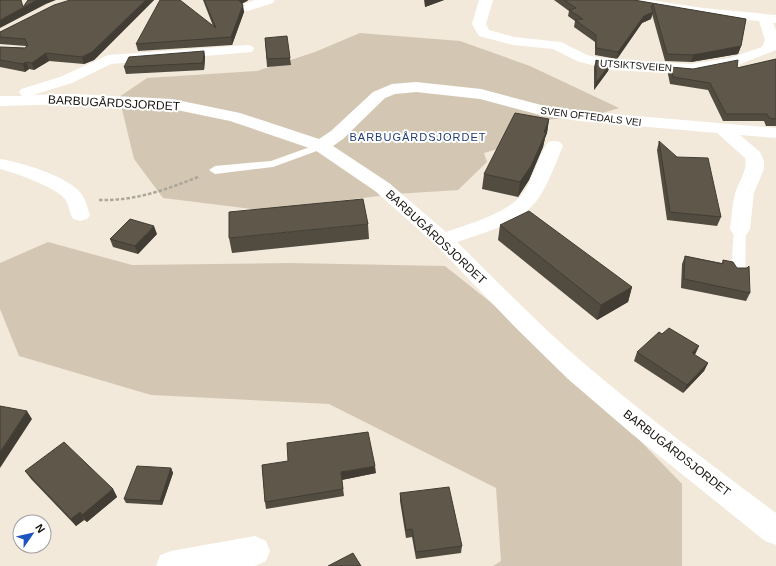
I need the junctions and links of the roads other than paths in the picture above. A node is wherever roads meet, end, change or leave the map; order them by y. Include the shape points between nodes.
1 (268, 0) edge
2 (486, 0) edge
3 (624, 0) edge
4 (248, 7) dead end
5 (771, 19) edge
6 (247, 49) dead end
7 (3, 100) edge
8 (722, 128) junction
9 (776, 133) edge
10 (321, 146) junction
11 (554, 146) dead end
12 (0, 164) edge
13 (215, 170) road end
14 (77, 206) road end
15 (740, 228) joint
16 (443, 240) junction
17 (738, 272) edge
18 (776, 531) edge
19 (255, 551) dead end
20 (171, 566) edge

1 - 4 street
2 - 5 street, UTSIKTSVEIEN via 479,24 484,33 556,46 582,58 610,65 691,68 733,62 771,47
3 - 5 street
6 - 7 street via 104,61 66,80
7 - 10 street, BARBUGÅRDSJORDET via 74,99 172,104 234,117
8 - 9 street, SVEN OFTEDALS VEI
8 - 10 street, SVEN OFTEDALS VEI via 580,116 544,111 481,94 416,87 392,89 379,95
8 - 15 street via 754,156 756,162 746,187
10 - 13 lane via 273,164
10 - 16 street, BARBUGÅRDSJORDET via 382,186
11 - 16 street via 529,198 495,220
12 - 14 street via 13,166 66,190
15 - 17 lane
16 - 18 street, BARBUGÅRDSJORDET via 577,372 641,426
19 - 20 street

